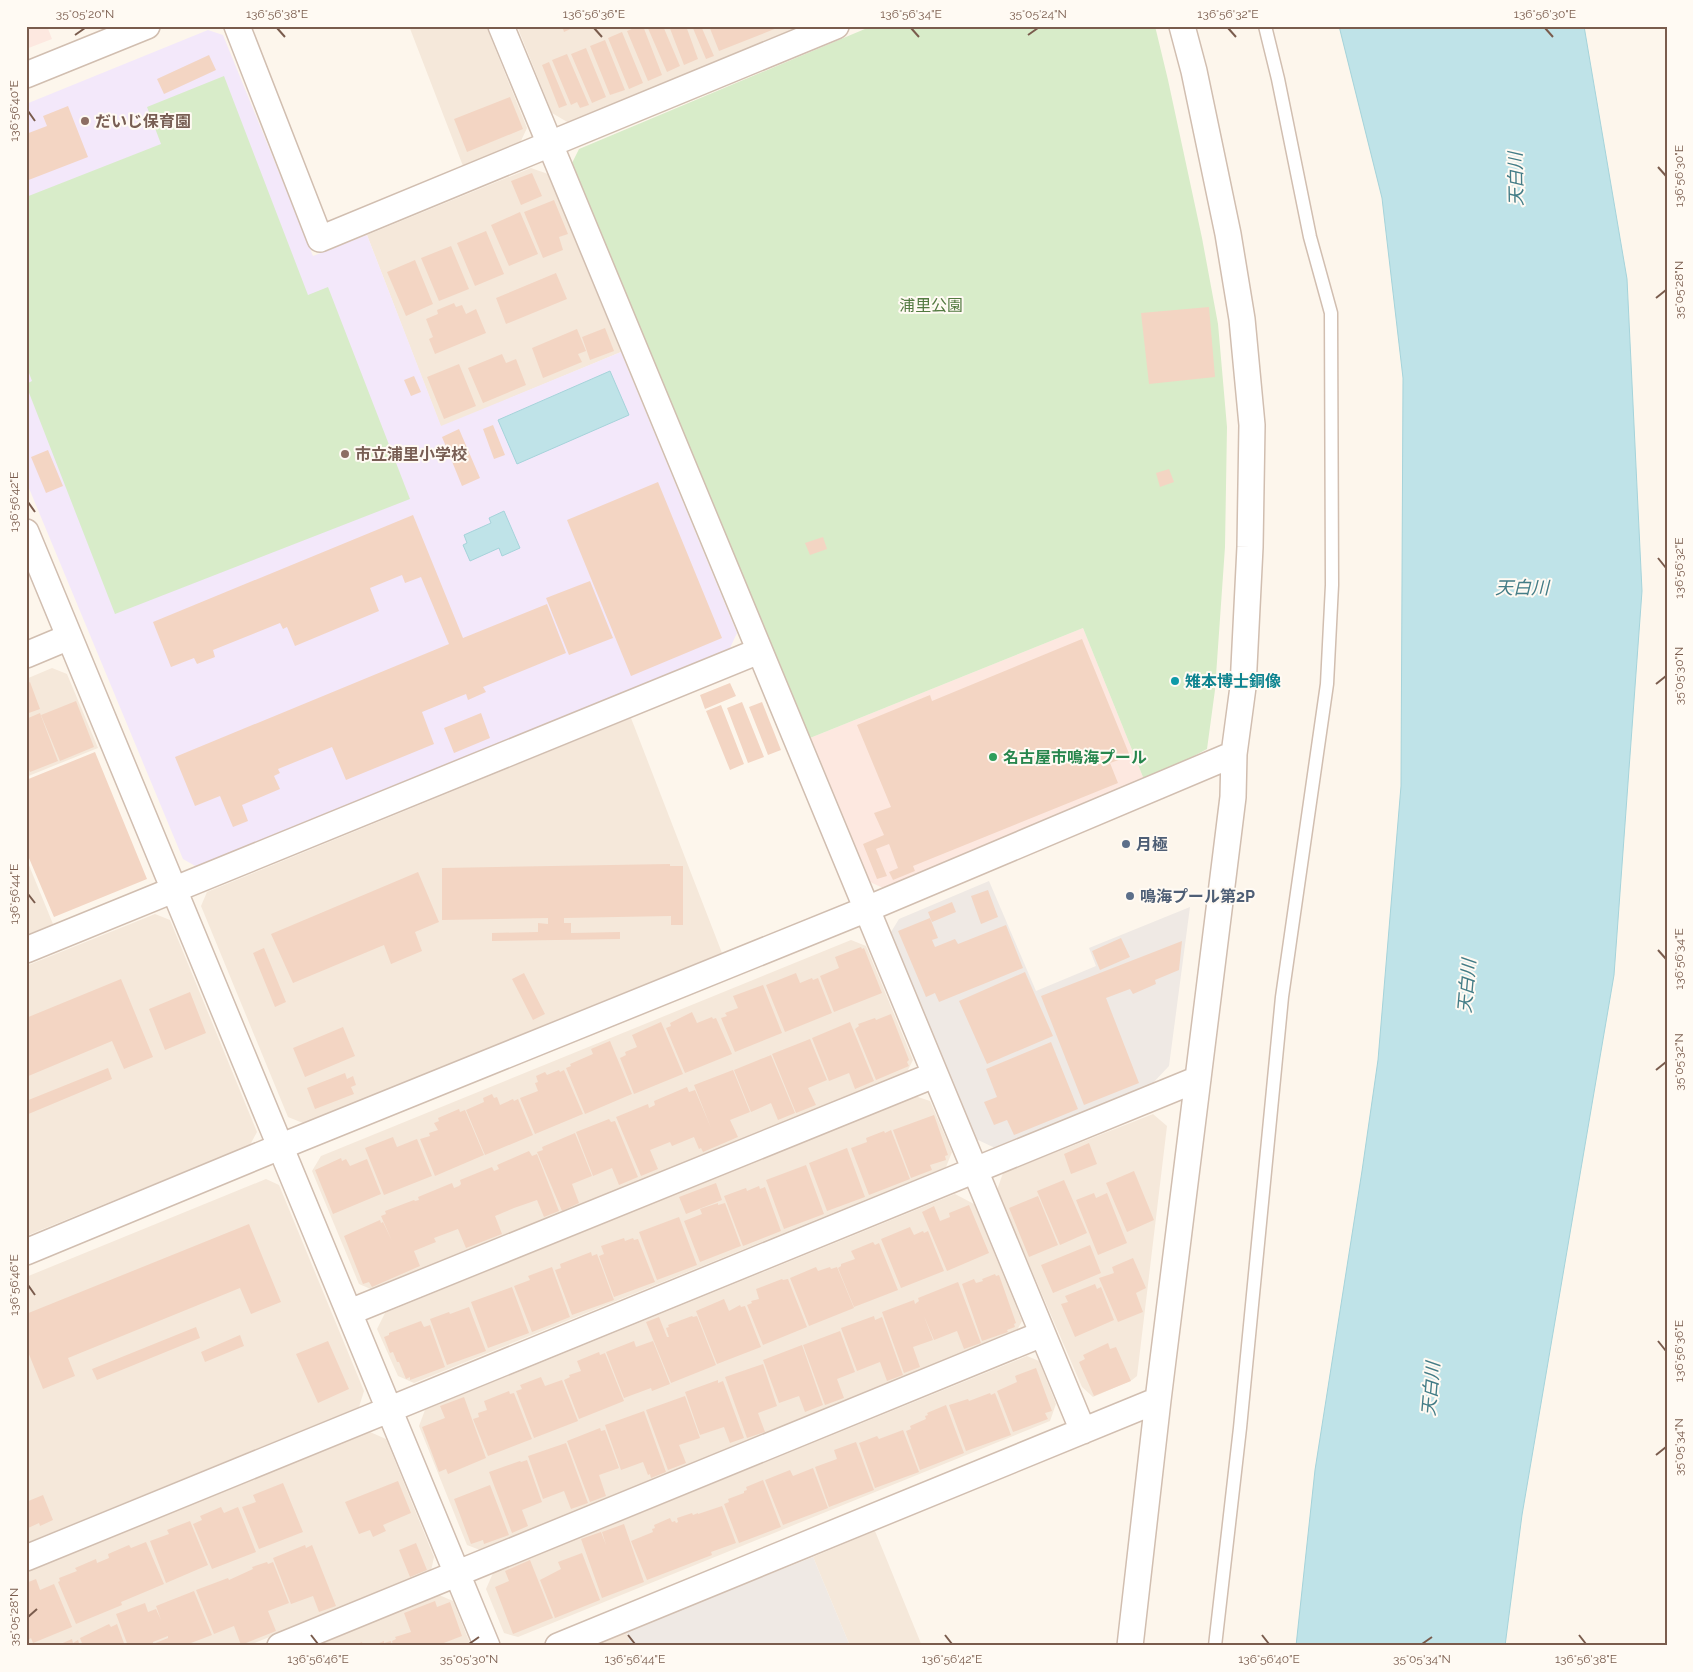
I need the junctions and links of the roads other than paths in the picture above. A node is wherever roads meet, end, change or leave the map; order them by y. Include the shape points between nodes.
1 (147, 26) edge
2 (237, 26) edge
3 (501, 26) edge
4 (836, 26) edge
5 (1182, 26) edge
6 (1264, 26) edge
7 (26, 75) edge
8 (550, 145) junction
9 (26, 532) edge
10 (69, 636) junction
11 (759, 651) junction
12 (26, 655) edge
13 (1234, 754) junction
14 (175, 890) junction
15 (867, 909) junction
16 (26, 950) edge
17 (934, 1075) junction
18 (1198, 1079) junction
19 (282, 1146) junction
20 (974, 1170) junction
21 (26, 1252) edge
22 (350, 1312) junction
23 (1042, 1334) junction
24 (1158, 1400) junction
25 (390, 1408) junction
26 (1083, 1431) junction
27 (26, 1558) edge
28 (458, 1573) junction
29 (280, 1646) edge
30 (487, 1646) edge
31 (558, 1646) edge
32 (1130, 1646) edge
33 (1215, 1646) edge

1 - 7 street
2 - 8 street via 320,239
3 - 8 street
4 - 8 street
5 - 13 street via 1228,234 1242,319 1252,425 1244,678
6 - 33 lane via 1278,78 1310,237 1331,313 1332,585 1327,684 1282,997
8 - 11 street
9 - 10 street
10 - 12 street
10 - 14 street
11 - 14 street
11 - 15 street
13 - 15 street
13 - 18 street via 1233,797
14 - 16 street
14 - 19 street
15 - 17 street
15 - 19 street
17 - 20 street
17 - 22 street
18 - 20 street
18 - 24 street
19 - 21 street
19 - 22 street
20 - 23 street
20 - 25 street
22 - 25 street
23 - 26 street
23 - 28 street
24 - 26 street
24 - 32 street
25 - 27 street
25 - 28 street
26 - 31 street
28 - 29 street
28 - 30 street

